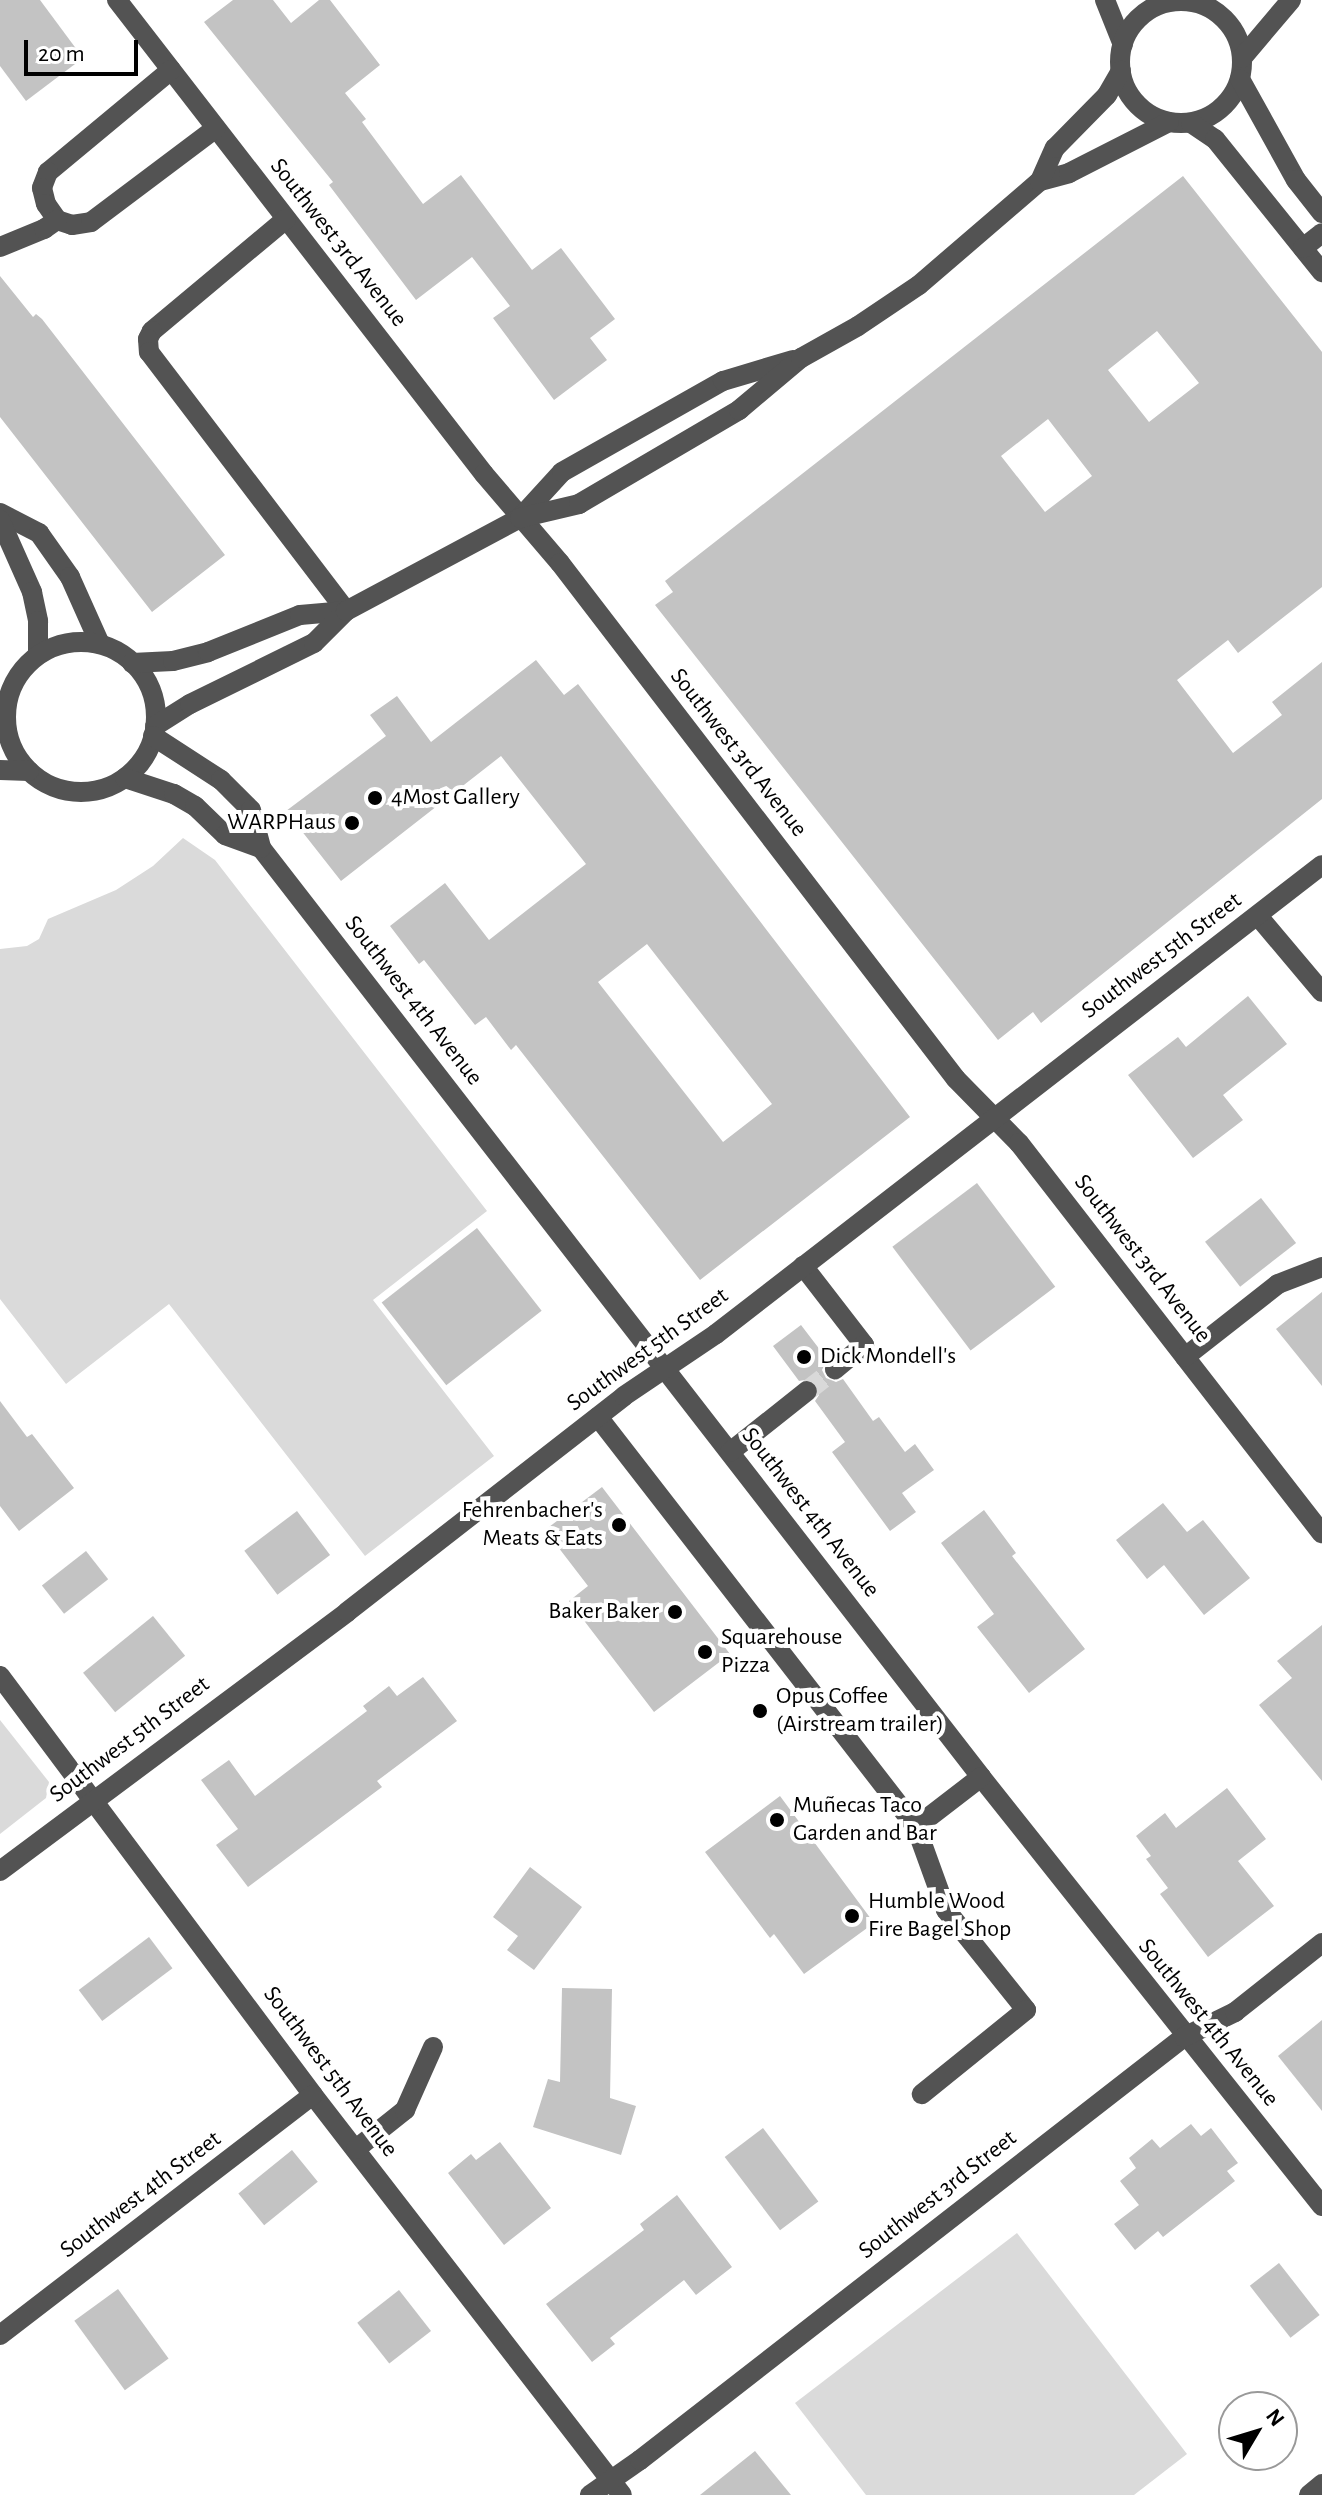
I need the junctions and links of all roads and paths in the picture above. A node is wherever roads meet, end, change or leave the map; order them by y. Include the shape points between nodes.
1 (117, 0) edge
2 (1105, 0) edge
3 (1291, 0) edge
4 (1199, 2) edge
5 (1123, 45) junction
6 (1242, 58) junction
7 (171, 70) junction
8 (1121, 71) junction
9 (1240, 79) junction
10 (1169, 122) junction
11 (1191, 123) junction
12 (216, 128) junction
13 (1040, 181) junction
14 (1322, 213) edge
15 (286, 219) junction
16 (57, 220) junction
17 (1322, 233) edge
18 (0, 247) edge
19 (1303, 248) junction
20 (1322, 272) edge
21 (801, 358) junction
22 (0, 513) edge
23 (520, 518) junction
24 (0, 520) edge
25 (346, 611) junction
26 (100, 644) junction
27 (38, 655) junction
28 (132, 663) junction
29 (3, 708) edge
30 (154, 731) junction
31 (0, 770) edge
32 (29, 771) junction
33 (125, 778) junction
34 (261, 848) junction
35 (1322, 865) edge
36 (1258, 916) junction
37 (1322, 992) edge
38 (994, 1117) junction
39 (803, 1266) junction
40 (1322, 1267) edge
41 (1185, 1357) junction
42 (664, 1367) junction
43 (835, 1369) tunnel mouth
44 (807, 1391) tunnel mouth
45 (598, 1417) junction
46 (730, 1452) junction
47 (1322, 1533) edge
48 (0, 1676) edge
49 (981, 1777) junction
50 (93, 1800) junction
51 (916, 1827) junction
52 (0, 1871) edge
53 (1322, 1943) edge
54 (1184, 2037) junction
55 (433, 2047) dead end
56 (922, 2094) dead end
57 (313, 2095) junction
58 (356, 2149) junction
59 (1322, 2206) edge
60 (0, 2335) edge
61 (1322, 2484) edge
62 (617, 2488) edge
63 (590, 2495) edge
64 (1309, 2495) edge

1 - 7 street, Southwest 3rd Avenue
2 - 5 street
3 - 6 street
4 - 5 street via 1152,8 1138,19
4 - 6 street via 1232,28
5 - 8 street
6 - 9 street
7 - 12 street, Southwest 3rd Avenue
7 - 16 street via 48,172 42,188
8 - 10 street via 1137,104
8 - 13 street via 1107,95 1055,148
9 - 11 street via 1221,108
9 - 14 street via 1296,180
10 - 11 street
10 - 13 street via 1069,173
11 - 19 street via 1215,139
12 - 15 street, Southwest 3rd Avenue
12 - 16 street via 91,222 72,225
13 - 21 street via 919,285
15 - 23 street, Southwest 3rd Avenue
15 - 25 street via 152,331 149,352
16 - 18 street
17 - 19 street
19 - 20 street
21 - 23 street via 739,410 579,504
21 - 23 street via 723,381 562,472
22 - 26 street via 39,533 70,577
23 - 25 street
23 - 38 street, Southwest 3rd Avenue via 956,1079
24 - 27 street via 32,592
25 - 28 street via 300,615 173,661
25 - 30 street via 314,643 190,704
26 - 27 street via 57,645
26 - 28 street
27 - 29 street via 17,677
28 - 30 street via 153,695
29 - 32 street via 15,752
30 - 33 street via 139,765
30 - 34 street, Southwest 4th Avenue via 221,780 251,810
31 - 32 street
32 - 33 street via 65,791 96,790
33 - 34 street via 174,794 225,835
34 - 42 street, Southwest 4th Avenue
35 - 36 street, Southwest 5th Street
36 - 37 street
36 - 38 street, Southwest 5th Street
38 - 39 street, Southwest 5th Street
38 - 41 street, Southwest 3rd Avenue
39 - 42 street, Southwest 5th Street
39 - 43 street via 864,1345
40 - 41 street via 1278,1284
41 - 47 street, Southwest 3rd Avenue
42 - 45 street, Southwest 5th Street
42 - 46 street, Southwest 4th Avenue
44 - 46 street
45 - 50 street, Southwest 5th Street
45 - 51 street
46 - 49 street, Southwest 4th Avenue
48 - 50 street, Southwest 5th Avenue
49 - 51 street
49 - 54 street, Southwest 4th Avenue
50 - 52 street, Southwest 5th Street
50 - 57 street, Southwest 5th Avenue
51 - 56 street via 946,1910 1026,2010
53 - 54 street, Southwest 3rd Street via 1235,2012
54 - 59 street, Southwest 4th Avenue
54 - 62 street, Southwest 3rd Street
55 - 58 street via 405,2110
57 - 58 street, Southwest 5th Avenue
57 - 60 street, Southwest 4th Street
58 - 62 street, Southwest 5th Avenue
61 - 64 street
62 - 63 street, Southwest 3rd Street

